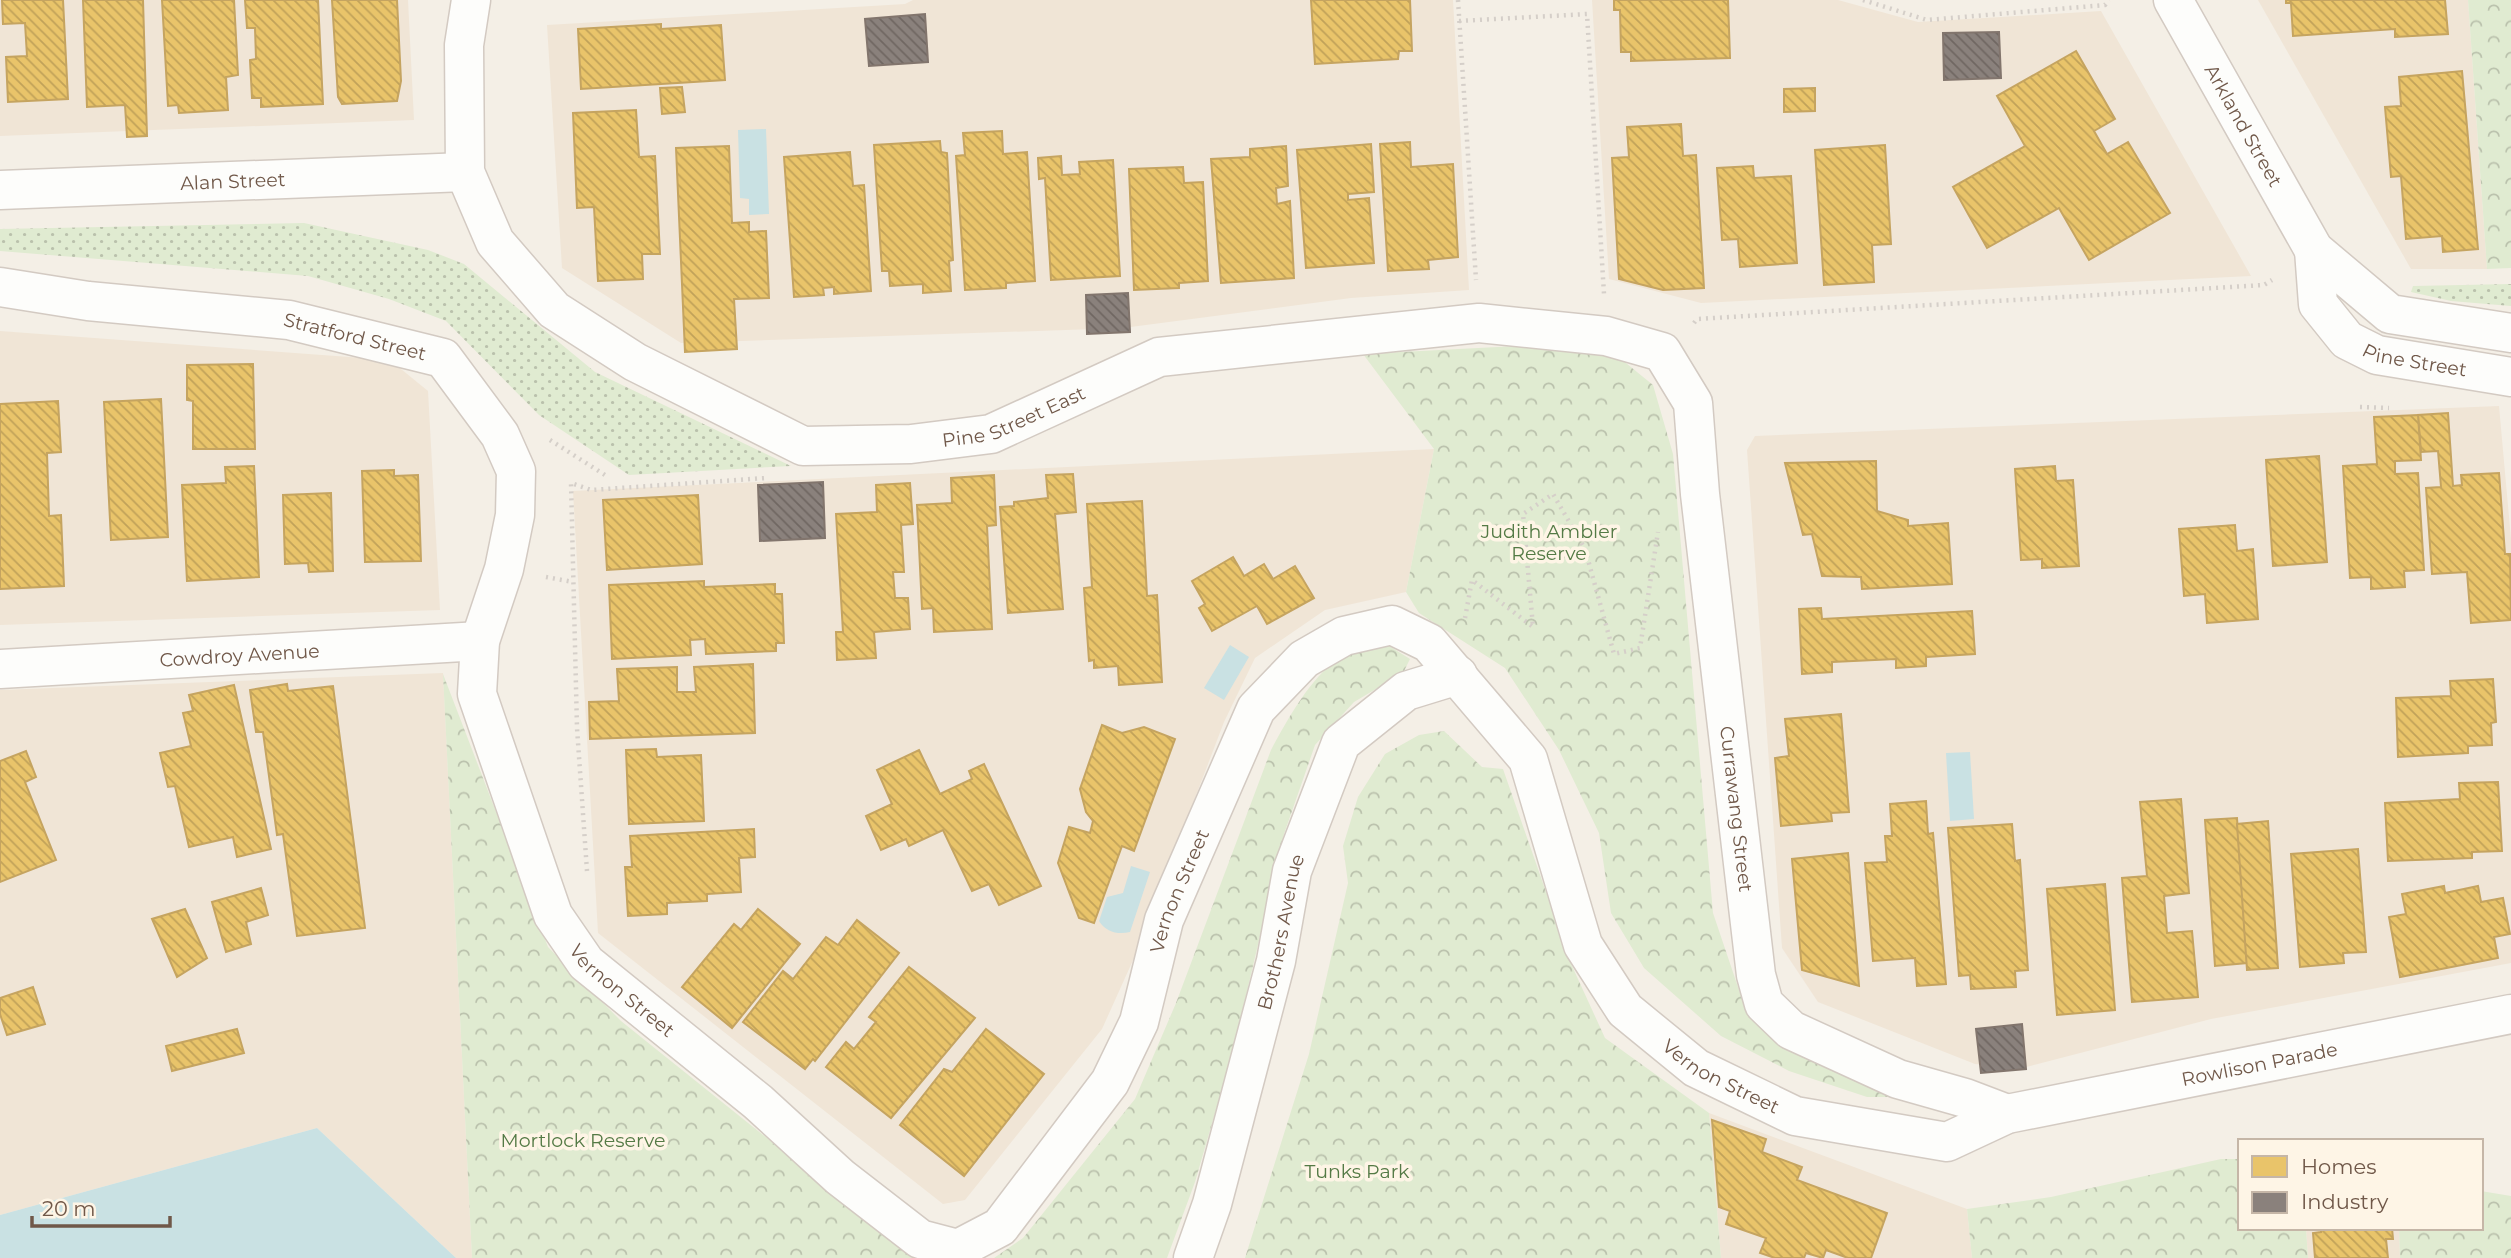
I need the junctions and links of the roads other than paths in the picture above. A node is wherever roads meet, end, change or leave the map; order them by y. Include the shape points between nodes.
1 (471, 0) edge
2 (2173, 0) edge
3 (465, 172) junction
4 (0, 190) edge
5 (2314, 250) junction
6 (0, 286) edge
7 (2511, 333) edge
8 (1662, 352) joint
9 (2511, 377) edge
10 (480, 641) junction
11 (0, 669) edge
12 (1458, 675) junction
13 (2511, 1014) edge
14 (2007, 1114) junction
15 (1193, 1258) edge

1 - 3 street via 464,45
2 - 5 street, Arkland Street
3 - 4 street, Alan Street
3 - 8 street, Pine Street East via 495,242 554,310 635,362 803,446 911,444 991,435 1159,357 1479,323 1606,337
5 - 7 street, Pine Street via 2390,314
5 - 9 street, Pine Street via 2318,304 2347,340 2377,355
6 - 10 street, Stratford Street via 88,301 289,320 443,358 500,435 516,471 515,515 504,569
8 - 14 street, Currawang Street via 1693,403 1756,975 1764,1004 1791,1030 1898,1079
10 - 11 street, Cowdroy Avenue
10 - 12 street, Vernon Street via 477,694 553,915 586,963 920,1239 958,1249 1000,1227 1110,1082 1139,1022 1164,920 1256,709 1304,659 1344,636 1392,625 1429,643
12 - 14 street, Vernon Street via 1528,759 1583,946 1625,1010 1696,1068 1795,1115 1947,1142
12 - 15 street, Brothers Avenue via 1406,691 1341,743 1292,871 1276,961 1212,1204
13 - 14 street, Rowlison Parade

